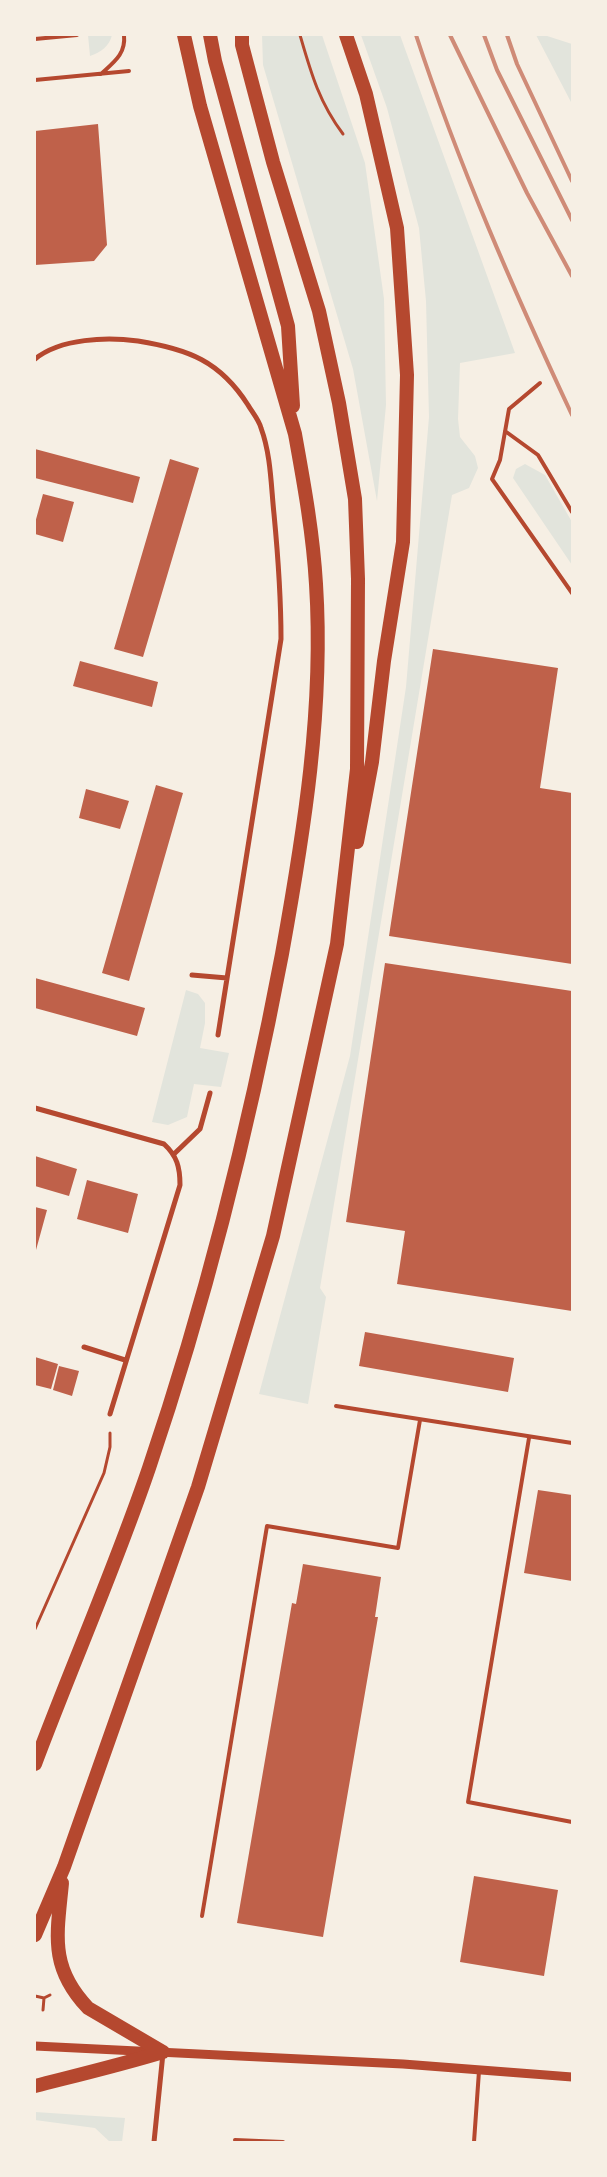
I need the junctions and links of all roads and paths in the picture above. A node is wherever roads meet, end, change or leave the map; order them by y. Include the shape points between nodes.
1 (77, 35) edge
2 (124, 35) edge
3 (184, 35) edge
4 (210, 35) edge
5 (242, 35) edge
6 (300, 35) edge
7 (346, 35) edge
8 (35, 39) edge
9 (129, 71) dead end
10 (102, 74) junction
11 (35, 80) edge
12 (343, 134) dead end
13 (35, 358) edge
14 (540, 383) dead end
15 (505, 431) junction
16 (295, 434) junction
17 (572, 512) edge
18 (572, 593) edge
19 (337, 944) junction
20 (192, 975) dead end
21 (227, 978) junction
22 (218, 1035) dead end
23 (210, 1093) dead end
24 (35, 1108) edge
25 (174, 1154) junction
26 (84, 1347) dead end
27 (125, 1360) junction
28 (336, 1406) dead end
29 (110, 1414) joint
30 (420, 1420) junction
31 (529, 1438) junction
32 (572, 1443) edge
33 (35, 1629) edge
34 (35, 1764) edge
35 (572, 1822) edge
36 (64, 1867) junction
37 (202, 1916) dead end
38 (35, 1935) edge
39 (53, 1994) dead end
40 (35, 1996) edge
41 (44, 1998) junction
42 (43, 2010) dead end
43 (35, 2046) edge
44 (163, 2052) junction
45 (479, 2068) junction
46 (572, 2077) edge
47 (35, 2086) edge
48 (235, 2140) dead end
49 (154, 2142) edge
50 (283, 2142) edge
51 (474, 2142) edge

1 - 8 lane
2 - 10 lane via 125,46 117,60
3 - 16 highway via 200,106
4 - 16 highway via 288,326
5 - 19 highway via 273,162 319,310 355,499 357,769
6 - 12 path via 316,88 328,114
7 - 19 highway via 366,94 397,228 408,375 403,542 372,762
9 - 10 lane
10 - 11 lane
13 - 21 street via 59,347 91,339 171,346 212,364 239,392 261,427 269,459 281,583 282,639
14 - 15 lane via 509,410
15 - 17 lane via 538,455
15 - 18 lane via 500,460 492,479
16 - 34 highway via 310,522 318,663 314,739 290,906 265,1043 212,1262 148,1469
19 - 36 highway via 268,1254 198,1487
20 - 21 street
21 - 22 street
23 - 25 street via 200,1129
24 - 25 street via 152,1140 164,1144
25 - 27 street via 180,1170 180,1185
26 - 27 street
27 - 29 street
28 - 30 lane
29 - 33 path via 110,1447 104,1473
30 - 31 lane
30 - 37 lane via 398,1548 267,1526
31 - 32 lane
31 - 35 lane via 468,1802
36 - 38 highway
36 - 44 highway via 56,1942 63,1974 88,2008
39 - 41 path
40 - 41 path
41 - 42 path
43 - 44 street
44 - 45 street
44 - 47 highway via 106,2070
44 - 49 street
45 - 46 street
45 - 51 lane
48 - 50 lane

